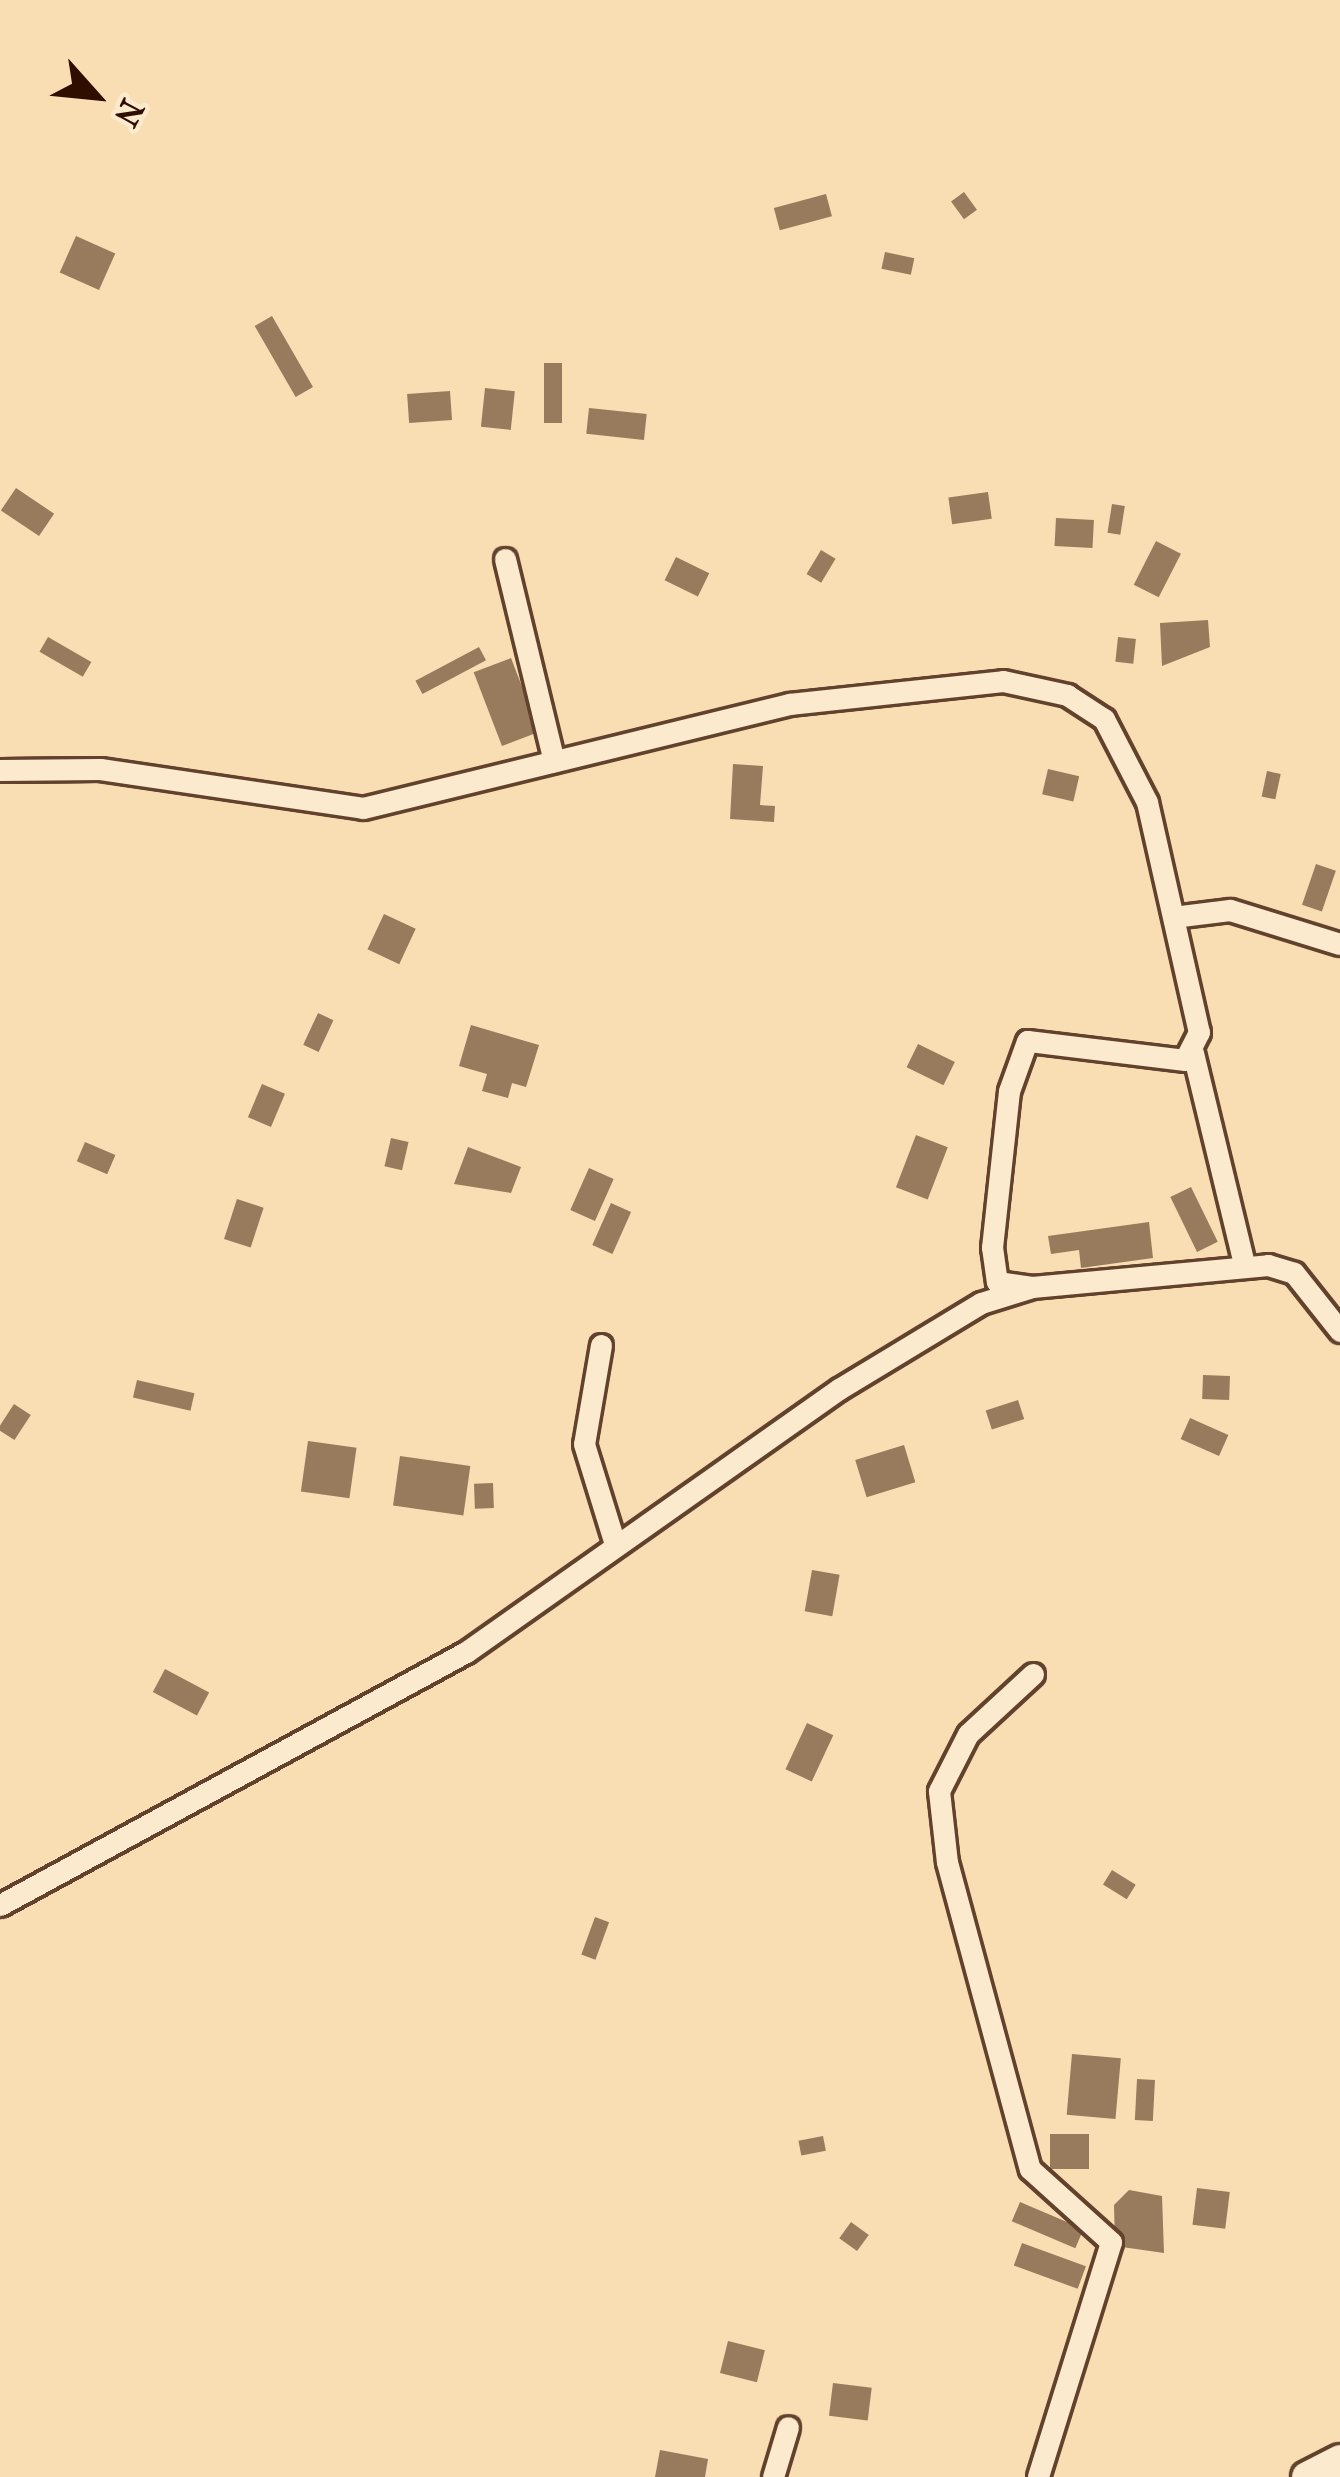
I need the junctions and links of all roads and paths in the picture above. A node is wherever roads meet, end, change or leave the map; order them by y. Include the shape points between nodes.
1 (505, 560) dead end
2 (554, 761) junction
3 (0, 770) edge
4 (1181, 916) junction
5 (1340, 944) edge
6 (1193, 1053) junction
7 (1244, 1264) junction
8 (1032, 1286) junction
9 (1340, 1331) edge
10 (601, 1346) dead end
11 (615, 1544) junction
12 (1033, 1674) dead end
13 (0, 1905) edge
14 (788, 2427) dead end
15 (1340, 2460) edge
16 (773, 2477) edge
17 (1038, 2477) edge
18 (1306, 2477) edge

1 - 2 street
2 - 3 street via 363,808 100,769
2 - 4 street via 789,704 908,686 1035,686 1104,718 1129,757
4 - 5 street via 1230,910
4 - 6 street via 1198,1009
6 - 7 street
6 - 8 street via 1174,1060 1027,1041 1010,1091 992,1247 997,1282
7 - 8 street
7 - 9 street via 1294,1273
8 - 11 street via 981,1304 839,1389
10 - 11 street via 584,1444
11 - 13 street via 466,1652
12 - 17 street via 968,1734 939,1791 947,1862 1030,2168 1111,2242
14 - 16 street
15 - 18 main road

